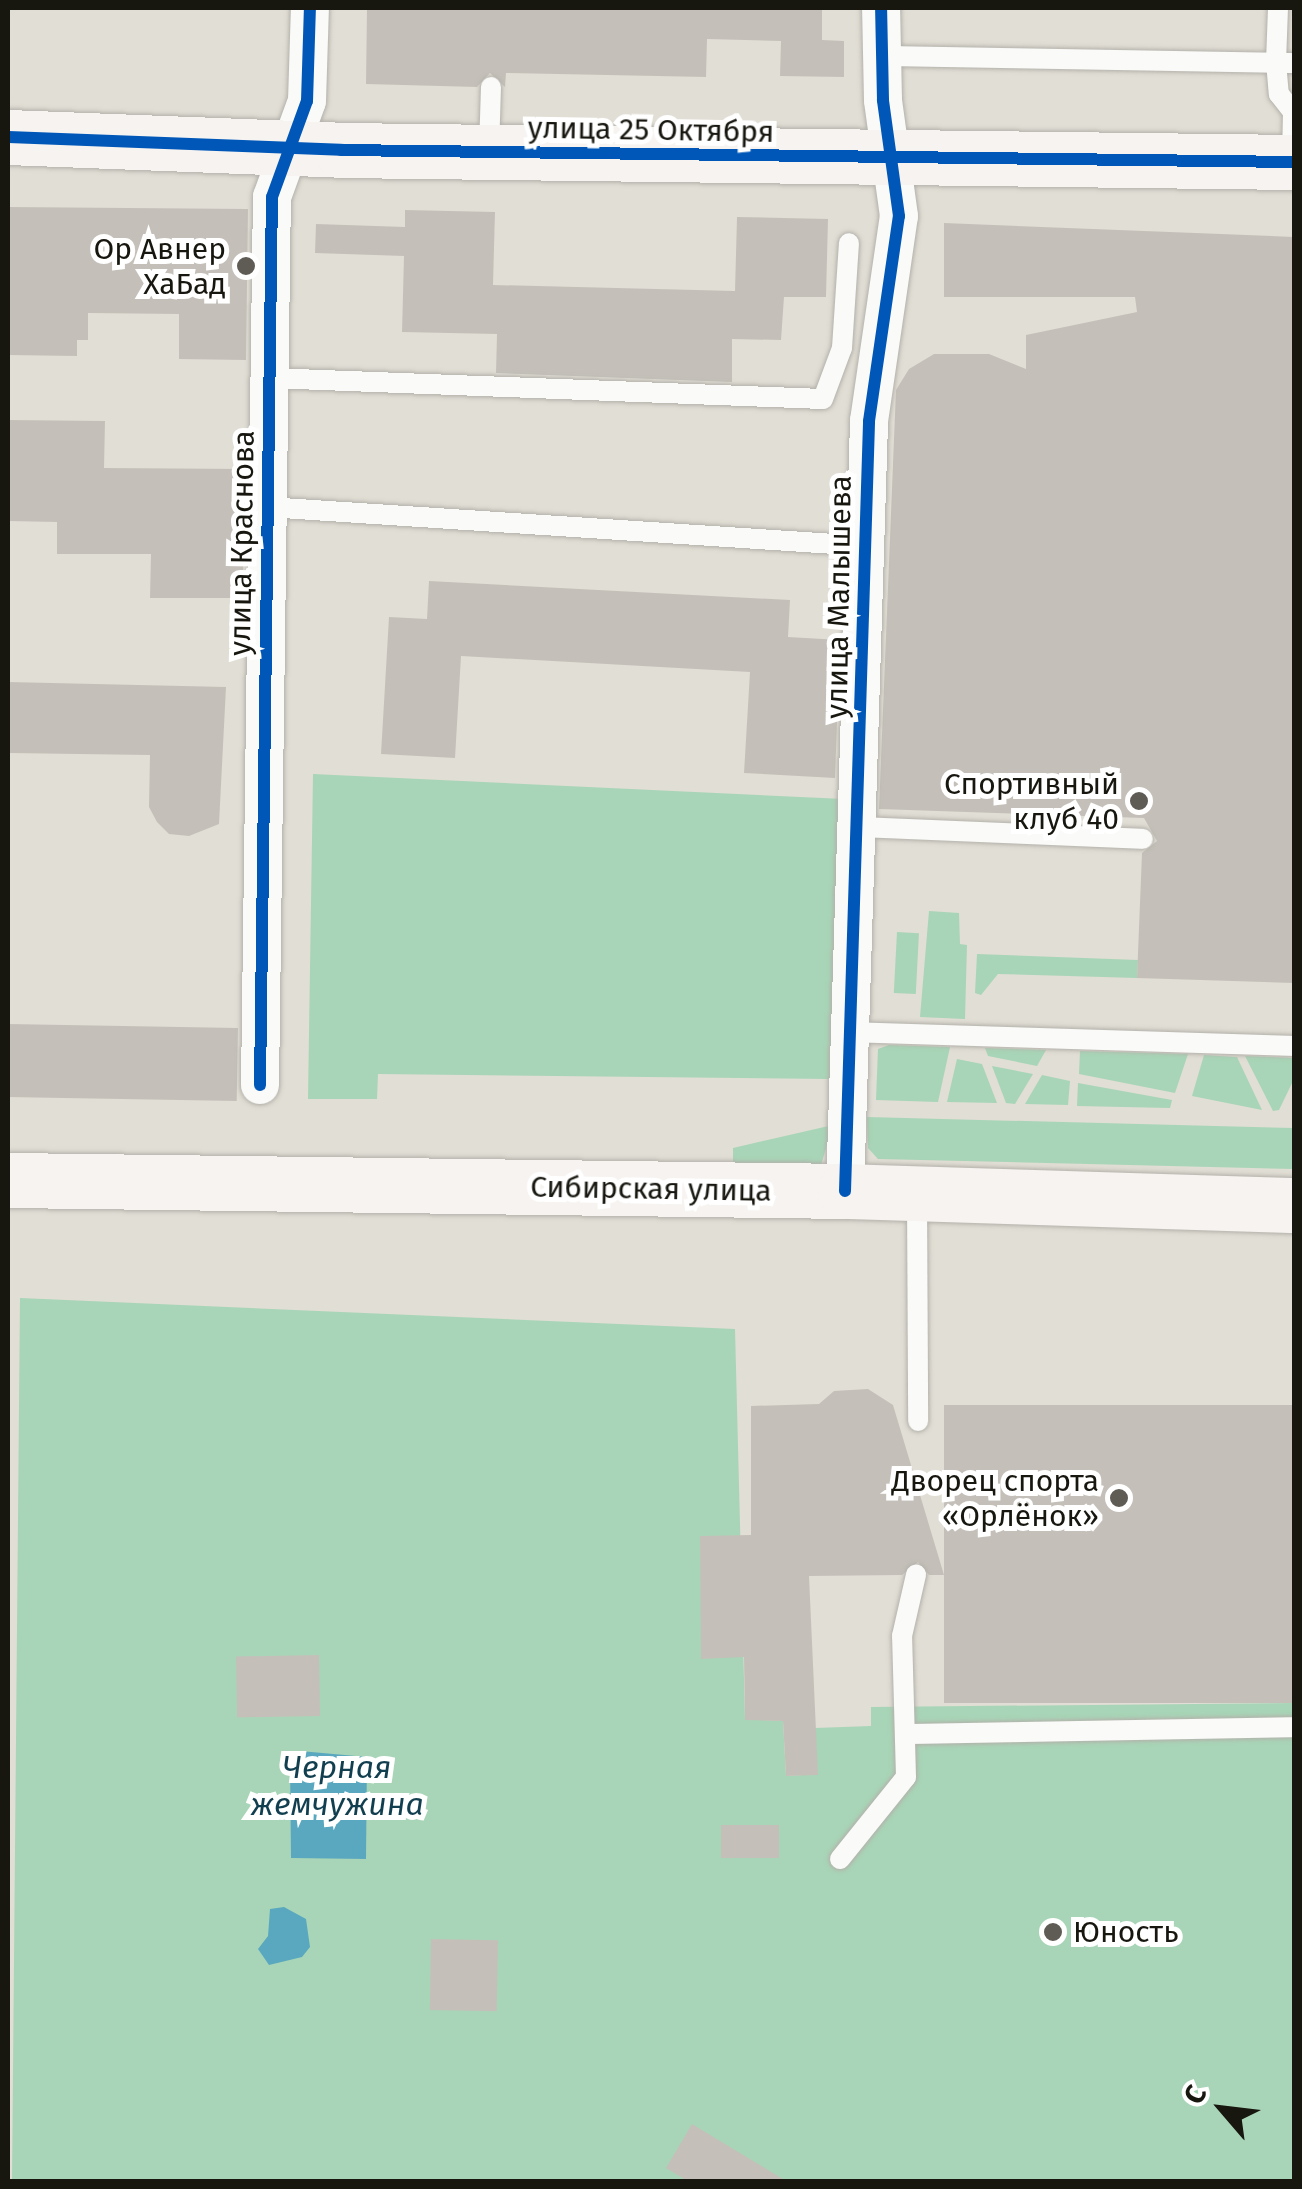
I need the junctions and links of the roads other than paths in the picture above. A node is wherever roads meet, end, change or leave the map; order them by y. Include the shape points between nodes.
1 (310, 8) edge
2 (881, 8) edge
3 (1278, 8) edge
4 (882, 56) junction
5 (1285, 63) edge
6 (491, 87) dead end
7 (8, 137) edge
8 (1293, 137) edge
9 (290, 148) junction
10 (489, 153) junction
11 (892, 159) junction
12 (849, 244) dead end
13 (269, 378) junction
14 (267, 507) junction
15 (834, 544) dead end
16 (858, 827) junction
17 (1142, 839) dead end
18 (849, 1032) junction
19 (1294, 1046) edge
20 (260, 1085) dead end
21 (8, 1180) edge
22 (845, 1192) junction
23 (916, 1194) junction
24 (1294, 1205) edge
25 (918, 1421) dead end
26 (916, 1575) dead end
27 (1294, 1727) edge
28 (906, 1734) junction
29 (840, 1858) dead end

1 - 9 street, улица Краснова via 307,101
2 - 4 street, улица Малышева
3 - 5 lane
4 - 5 lane
4 - 11 street, улица Малышева
5 - 8 lane via 1279,94
6 - 10 lane
7 - 9 street, улица 25 Октября
8 - 11 street, улица 25 Октября
9 - 10 street, улица 25 Октября
9 - 13 street, улица Краснова via 272,197
10 - 11 street, улица 25 Октября
11 - 16 street, улица Малышева via 899,216 869,422
12 - 13 lane via 842,348 823,399
13 - 14 street, улица Краснова
14 - 15 lane
14 - 20 street, улица Краснова
16 - 17 lane
16 - 18 street, улица Малышева
18 - 19 lane
18 - 22 street, улица Малышева
21 - 22 street, Сибирская улица
22 - 23 street, Сибирская улица
23 - 24 street, Сибирская улица
23 - 25 lane
26 - 28 lane via 902,1636
27 - 28 lane
28 - 29 lane via 906,1777

